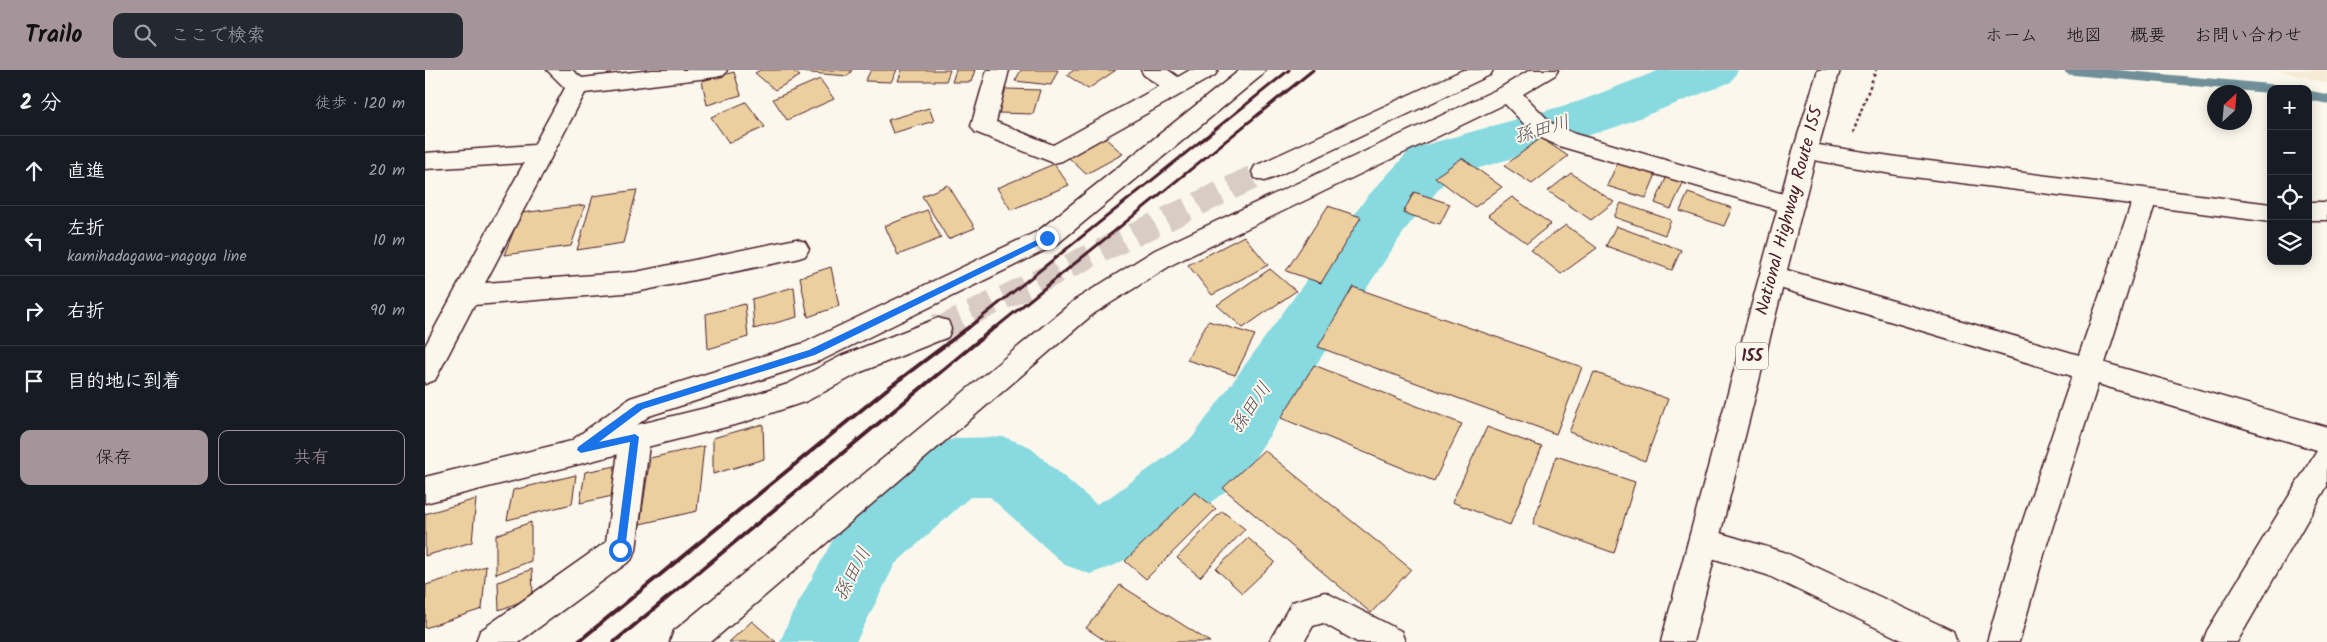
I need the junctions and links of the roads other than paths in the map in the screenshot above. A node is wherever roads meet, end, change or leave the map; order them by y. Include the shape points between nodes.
1 (558, 70) edge
2 (712, 70) edge
3 (998, 70) edge
4 (1152, 70) edge
5 (1207, 70) edge
6 (1254, 70) edge
7 (1482, 70) edge
8 (1547, 70) edge
9 (1829, 70) edge
10 (577, 86) junction
11 (1176, 86) junction
12 (1508, 93) junction
13 (1805, 151) junction
14 (543, 152) junction
15 (425, 161) edge
16 (1264, 172) tunnel mouth
17 (2145, 198) junction
18 (1792, 205) junction
19 (2312, 211) edge
20 (2327, 211) edge
21 (2267, 213) edge
22 (796, 249) dead end
23 (1773, 276) junction
24 (467, 295) junction
25 (938, 329) tunnel mouth
26 (2088, 371) junction
27 (425, 372) edge
28 (635, 437) junction
29 (2327, 440) edge
30 (581, 450) junction
31 (2327, 459) edge
32 (425, 490) edge
33 (1703, 542) junction
34 (492, 642) edge
35 (686, 642) edge
36 (1285, 642) edge
37 (1389, 642) edge
38 (1677, 642) edge
39 (1941, 642) edge
40 (2003, 642) edge
41 (2219, 642) edge

1 - 10 main road
2 - 10 main road
3 - 11 main road via 983,126 1054,155
4 - 11 main road
5 - 11 main road
6 - 30 main road via 1047,238 812,352 640,407
7 - 16 main road
8 - 12 main road
9 - 13 main road, National Highway Route 155 / 155
10 - 14 main road
12 - 18 main road via 1543,128 1567,140
12 - 35 main road via 1164,257 1084,308
13 - 17 main road
13 - 18 main road, National Highway Route 155 / 155
14 - 15 main road
14 - 24 main road
17 - 21 main road
17 - 26 main road
18 - 23 main road, National Highway Route 155 / 155
19 - 20 main road
22 - 24 main road via 636,282
23 - 26 main road
23 - 33 main road, National Highway Route 155 / 155
24 - 27 main road
25 - 28 main road via 851,364 797,393 742,411
26 - 29 main road
26 - 40 main road via 2031,544
28 - 30 main road
28 - 34 main road via 620,550
30 - 32 main road
31 - 41 main road
33 - 38 main road, National Highway Route 155 / 155
33 - 39 main road via 1773,562
36 - 37 main road via 1303,613 1325,606

